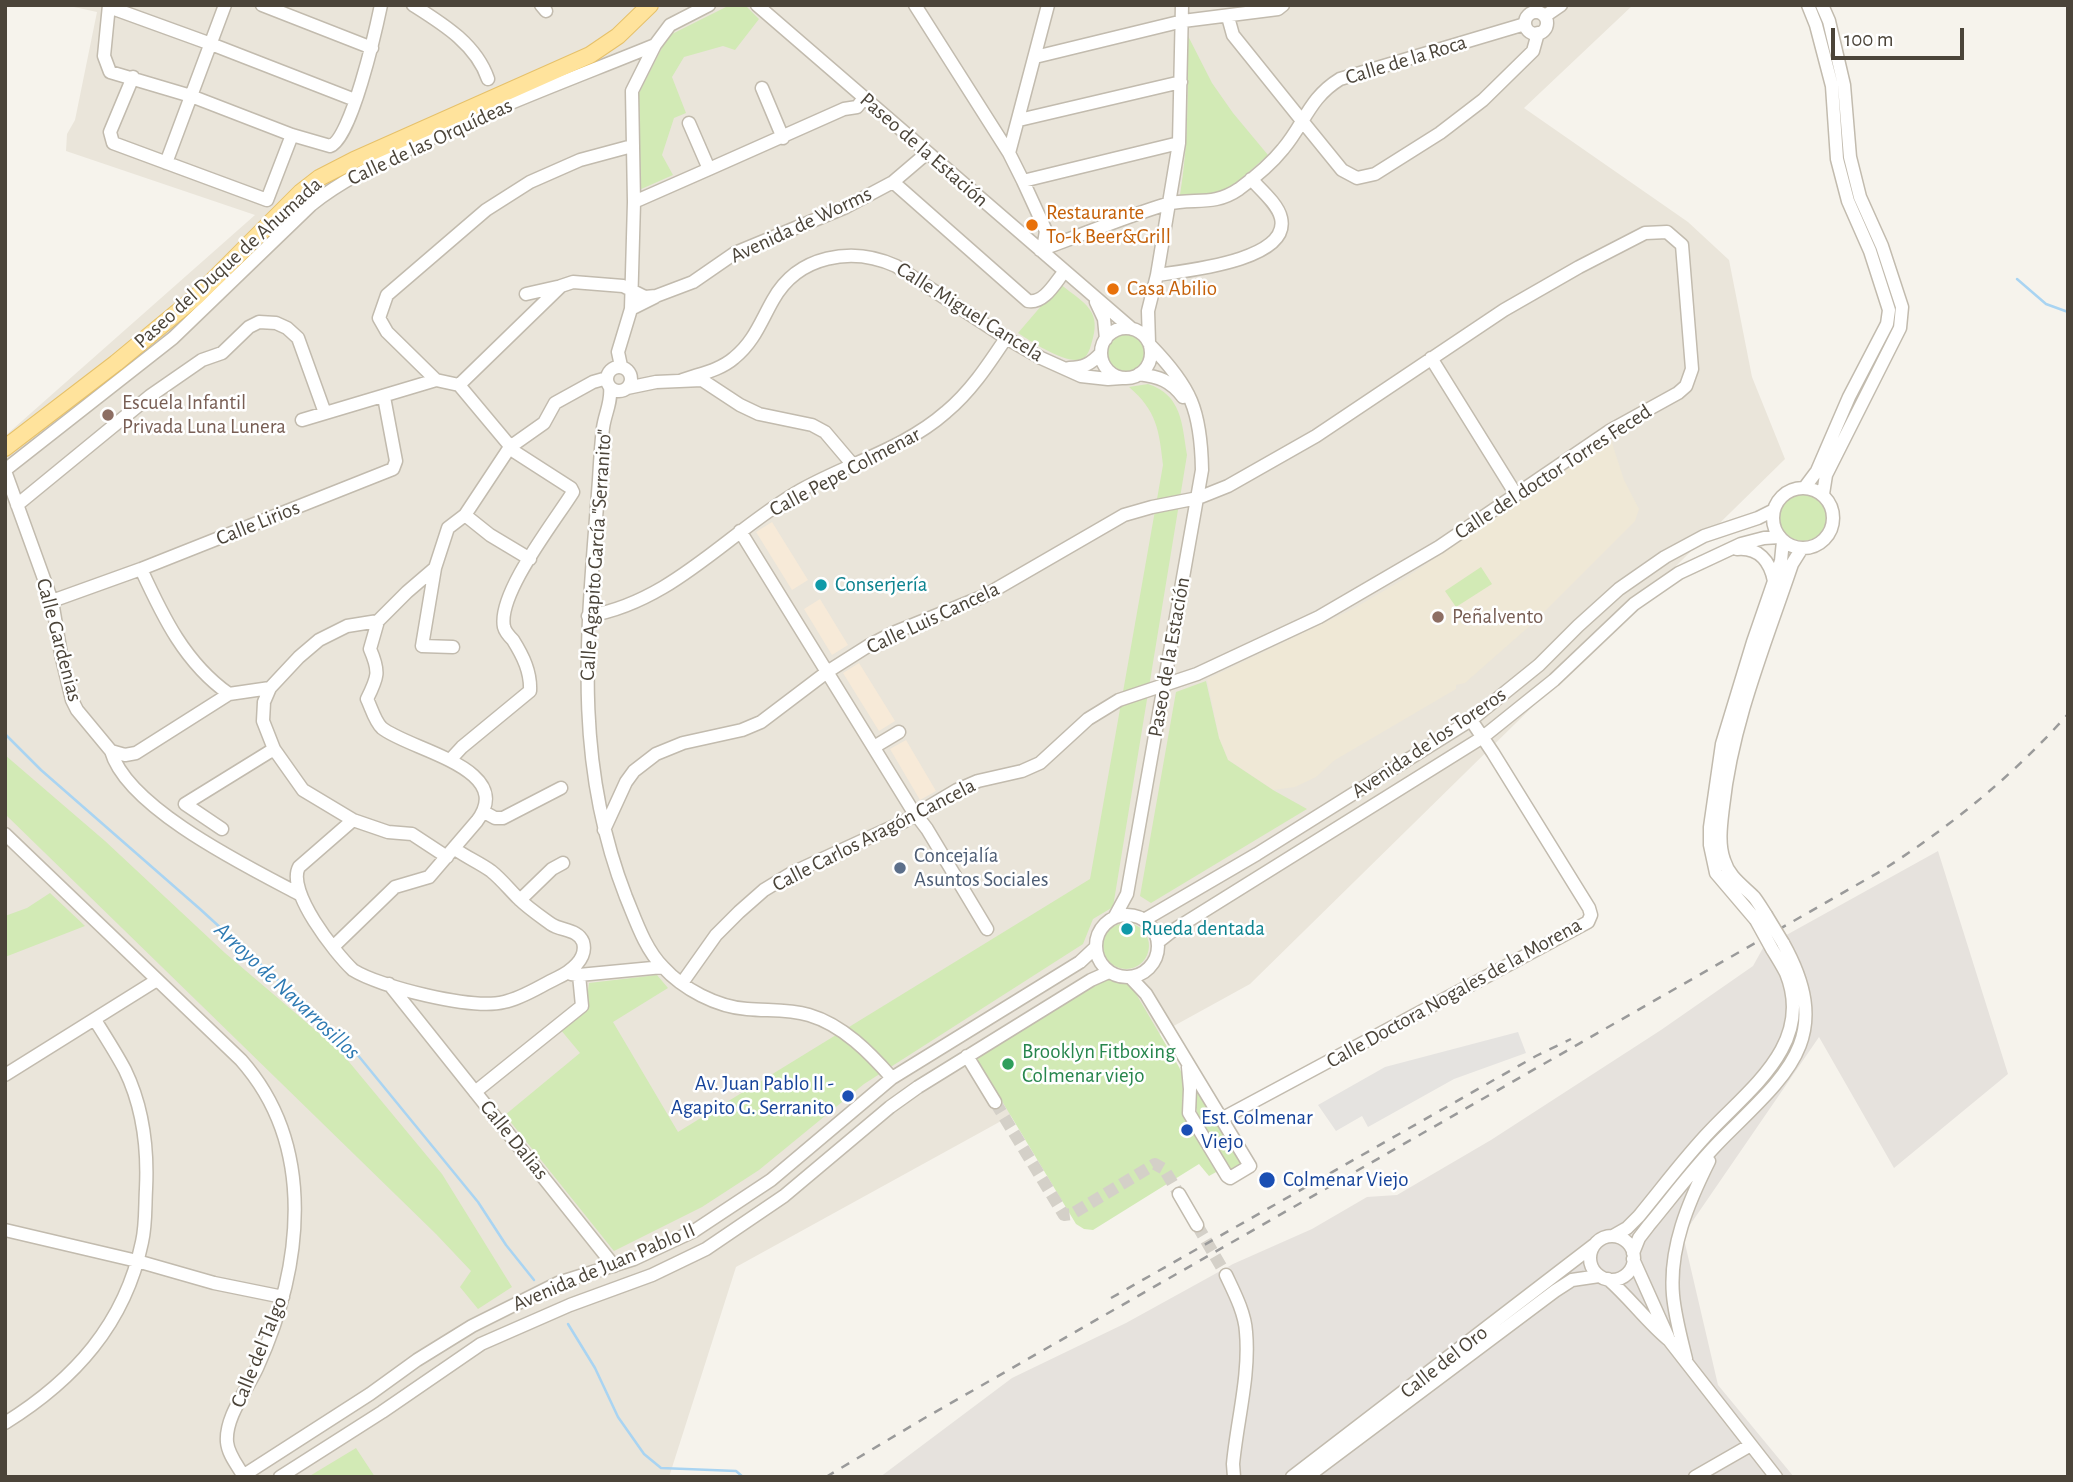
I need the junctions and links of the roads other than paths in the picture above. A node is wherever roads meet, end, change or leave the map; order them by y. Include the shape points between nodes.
1 (225, 5) edge
2 (262, 5) edge
3 (381, 5) edge
4 (413, 5) edge
5 (650, 5) edge
6 (709, 5) edge
7 (757, 5) edge
8 (915, 5) edge
9 (1048, 5) edge
10 (1182, 5) edge
11 (1283, 5) edge
12 (1561, 5) edge
13 (1808, 5) edge
14 (1822, 5) edge
15 (109, 6) edge
16 (1533, 14) edge
17 (1228, 17) junction
18 (1183, 21) junction
19 (1538, 33) junction
20 (211, 44) junction
21 (656, 45) junction
22 (372, 48) junction
23 (1035, 57) junction
24 (133, 77) junction
25 (488, 79) dead end
26 (1181, 82) junction
27 (762, 88) dead end
28 (191, 96) junction
29 (355, 100) junction
30 (853, 104) junction
31 (1019, 120) junction
32 (1303, 122) junction
33 (689, 123) dead end
34 (292, 135) junction
35 (783, 138) junction
36 (1179, 143) junction
37 (632, 146) junction
38 (927, 153) junction
39 (1009, 153) junction
40 (166, 163) junction
41 (709, 169) junction
42 (1251, 179) junction
43 (1023, 181) junction
44 (893, 182) junction
45 (634, 202) junction
46 (1170, 203) junction
47 (1040, 250) junction
48 (1065, 272) junction
49 (1157, 275) junction
50 (561, 286) junction
51 (633, 291) junction
52 (526, 294) dead end
53 (1091, 295) junction
54 (656, 296) junction
55 (631, 309) junction
56 (1148, 311) junction
57 (1133, 330) junction
58 (1006, 338) junction
59 (1106, 339) junction
60 (1149, 344) junction
61 (1101, 353) junction
62 (1432, 358) junction
63 (1065, 368) junction
64 (625, 369) junction
65 (716, 369) junction
66 (1139, 374) junction
67 (1122, 378) junction
68 (436, 380) junction
69 (680, 381) junction
70 (609, 382) junction
71 (656, 382) junction
72 (459, 385) junction
73 (713, 385) junction
74 (626, 389) junction
75 (384, 397) junction
76 (609, 411) junction
77 (325, 413) junction
78 (302, 420) dead end
79 (1197, 421) junction
80 (510, 447) junction
81 (5, 448) edge
82 (853, 465) junction
83 (5, 471) edge
84 (1805, 487) junction
85 (1515, 493) junction
86 (1822, 494) junction
87 (1198, 498) junction
88 (17, 505) junction
89 (1774, 510) junction
90 (465, 515) junction
91 (740, 531) junction
92 (1782, 539) junction
93 (1802, 548) junction
94 (1723, 551) junction
95 (530, 559) junction
96 (435, 568) junction
97 (141, 569) junction
98 (1774, 585) junction
99 (52, 601) junction
100 (588, 616) junction
101 (378, 621) junction
102 (453, 647) dead end
103 (827, 671) junction
104 (1164, 685) junction
105 (270, 688) junction
106 (229, 694) junction
107 (1471, 720) junction
108 (899, 732) dead end
109 (1483, 737) junction
110 (874, 747) junction
111 (274, 749) junction
112 (111, 751) junction
113 (450, 760) junction
114 (561, 788) dead end
115 (615, 801) junction
116 (598, 803) junction
117 (484, 812) junction
118 (916, 814) junction
119 (353, 820) junction
120 (222, 829) dead end
121 (604, 830) junction
122 (5, 834) edge
123 (451, 853) junction
124 (563, 863) dead end
125 (299, 894) junction
126 (1127, 894) junction
127 (520, 900) junction
128 (1114, 918) junction
129 (1140, 918) junction
130 (1761, 918) junction
131 (987, 929) dead end
132 (1158, 942) junction
133 (1778, 946) junction
134 (333, 947) junction
135 (1096, 947) junction
136 (652, 952) junction
137 (663, 967) junction
138 (641, 969) junction
139 (1109, 972) junction
140 (1143, 972) junction
141 (573, 974) junction
142 (1130, 977) junction
143 (157, 980) junction
144 (682, 983) junction
145 (1146, 994) junction
146 (411, 998) junction
147 (95, 1020) junction
148 (967, 1056) junction
149 (1188, 1067) junction
150 (5, 1075) edge
151 (892, 1079) junction
152 (475, 1091) junction
153 (995, 1102) tunnel mouth
154 (1223, 1118) junction
155 (1719, 1141) junction
156 (1237, 1143) junction
157 (1214, 1155) junction
158 (759, 1188) junction
159 (1179, 1194) tunnel mouth
160 (771, 1205) junction
161 (1197, 1225) tunnel mouth
162 (5, 1230) edge
163 (1612, 1236) junction
164 (1594, 1245) junction
165 (1633, 1256) junction
166 (136, 1261) junction
167 (614, 1266) junction
168 (1226, 1275) tunnel mouth
169 (1603, 1277) junction
170 (283, 1297) junction
171 (1669, 1340) junction
172 (1687, 1363) junction
173 (383, 1384) junction
174 (396, 1402) junction
175 (5, 1423) edge
176 (1752, 1448) junction
177 (242, 1476) edge
178 (279, 1477) edge
179 (1234, 1477) edge
180 (1292, 1477) edge
181 (1307, 1477) edge
182 (1695, 1477) edge
183 (1709, 1477) edge
184 (1776, 1477) edge

1 - 20 street
2 - 22 street
3 - 22 street
4 - 25 street via 461,39
5 - 81 main road, Paseo del Duque de Ahumada via 590,55 319,178 197,296
6 - 21 street via 670,24
7 - 30 street, Paseo de la Estación via 820,60
8 - 39 street
9 - 23 street
10 - 18 street
11 - 17 street
12 - 16 street, Calle de la Roca
13 - 84 street via 1832,86 1837,159 1848,201 1889,310 1887,324 1817,471
14 - 86 street via 1844,85 1850,157 1860,197 1902,307 1900,328 1826,475
15 - 20 street
15 - 24 street via 104,56 110,72
16 - 19 street via 1528,30
16 - 19 street via 1546,27
16 - 32 street, Calle de la Roca via 1340,79 1313,100
17 - 18 street
17 - 32 street via 1233,35
18 - 23 street
18 - 26 street
19 - 32 street via 1533,51 1483,100 1375,174 1357,178 1342,170
20 - 28 street
20 - 29 street
21 - 37 street via 632,91
21 - 83 street, Calle de las Orquídeas via 464,124 332,188 173,338
22 - 29 street
23 - 31 street
24 - 28 street
24 - 40 street via 110,132 113,143
26 - 31 street
26 - 36 street
27 - 35 street
28 - 34 street
28 - 40 street
29 - 34 street via 335,145
30 - 35 street
30 - 38 street, Paseo de la Estación via 892,122
31 - 39 street
32 - 42 street, Calle de la Roca via 1282,151
33 - 41 street
34 - 40 street via 267,200
35 - 41 street
36 - 43 street
36 - 46 street
37 - 45 street
37 - 68 street via 580,160 530,182 486,210 387,295 379,318 387,332
38 - 44 street, Avenida de Worms
38 - 47 street, Paseo de la Estación
39 - 43 street
41 - 45 street
42 - 46 street, Calle de la Roca via 1224,197
42 - 49 street via 1281,218 1281,228 1268,246 1221,265
43 - 47 street via 1046,230
44 - 48 street via 1028,301 1041,299
44 - 54 street, Avenida de Worms via 846,207 735,253 693,282
45 - 51 street
46 - 47 street, Calle de la Roca
46 - 49 street
47 - 48 street, Paseo de la Estación
48 - 53 street, Paseo de la Estación
49 - 56 street
50 - 51 street via 573,282
50 - 52 street
50 - 72 street
51 - 54 street
51 - 55 street
53 - 57 street, Paseo de la Estación
53 - 59 street, Paseo de la Estación via 1104,319
54 - 55 street, Avenida de Worms
55 - 64 street via 618,352
56 - 57 street
56 - 60 street
57 - 59 street via 1121,329
57 - 60 street
58 - 63 street, Calle Miguel Cancela
58 - 65 street, Calle Miguel Cancela via 896,266 865,255 843,256 822,260 791,278 772,300 747,346
58 - 82 street, Calle Pepe Colmenar via 982,374 947,412 910,438
59 - 61 street
60 - 66 street via 1149,362
60 - 79 street, Paseo de la Estación via 1190,394
61 - 63 street, Calle Miguel Cancela via 1081,368
61 - 67 street via 1105,367
62 - 85 street
62 - 85 street, Calle del doctor Torres Feced via 1504,310 1645,233 1667,232 1682,244 1692,369 1686,386
62 - 87 street, Calle del doctor Torres Feced via 1316,436
63 - 67 street, Calle Miguel Cancela via 1081,376
64 - 70 street via 612,369
64 - 71 street, Calle Miguel Cancela
64 - 74 street via 632,380
65 - 69 street, Calle Miguel Cancela
65 - 73 street
66 - 67 street
66 - 79 street, Paseo de la Estación via 1172,384
68 - 72 street
68 - 75 street
69 - 71 street, Calle Miguel Cancela
69 - 73 street, Calle Miguel Cancela via 702,380
70 - 74 street via 617,391
70 - 76 street, Calle Agapito García "Serranito"
70 - 80 street via 593,382 555,403 544,423
71 - 74 street, Calle Miguel Cancela
72 - 80 street
73 - 82 street via 760,414 825,432
74 - 76 street, Calle Agapito García "Serranito"
75 - 77 street
75 - 97 street, Calle Lirios via 396,461 393,469
76 - 100 street, Calle Agapito García "Serranito" via 603,426
77 - 78 street
77 - 88 street via 298,338 276,323 259,322 222,353 202,360 150,396
79 - 87 street, Paseo de la Estación via 1202,441
80 - 90 street
80 - 95 street via 573,492
82 - 91 street, Calle Pepe Colmenar via 801,491
83 - 88 street, Calle Gardenias
84 - 86 street
84 - 89 street via 1789,491
85 - 104 street, Calle del doctor Torres Feced via 1439,547 1318,617
86 - 93 street via 1833,514 1830,531 1819,544
87 - 103 street, Calle Luis Cancela via 1124,515 984,596 893,633
87 - 104 street, Paseo de la Estación
88 - 99 street, Calle Gardenias
89 - 92 street via 1773,524
89 - 107 street, Avenida de los Toreros via 1704,536 1665,557 1619,589 1539,665
90 - 95 street
90 - 96 street via 448,528
91 - 100 street, Calle Pepe Colmenar via 656,594 612,612
91 - 103 street
92 - 93 street
92 - 94 street, Avenida de los Toreros via 1764,538
92 - 98 street
93 - 130 street via 1791,564 1748,693 1726,784 1721,827 1727,868 1755,898
94 - 98 street via 1746,548 1759,553 1770,567
94 - 109 street, Avenida de los Toreros via 1679,573 1634,604 1554,680
95 - 113 street via 505,604 504,628 524,656 530,691
96 - 101 street
96 - 102 street via 422,646
97 - 99 street, Calle Lirios
97 - 106 street via 185,652 209,680
98 - 130 street via 1722,744 1710,827 1716,873
99 - 112 street, Calle Gardenias via 72,700
100 - 116 street, Calle Agapito García "Serranito" via 586,675
101 - 105 street via 347,626 319,640
101 - 113 street via 370,649 378,668 367,699 380,727
103 - 110 street
103 - 115 street, Calle Luis Cancela via 761,722 656,754 634,771
104 - 118 street, Calle Carlos Aragón Cancela via 1107,707 1040,763 978,781
104 - 126 street, Paseo de la Estación
105 - 106 street
105 - 111 street via 263,721
106 - 112 street via 136,753
107 - 109 street, Calle Doctora Nogales de la Morena
107 - 129 street, Avenida de los Toreros via 1257,854
108 - 110 street
109 - 132 street, Avenida de los Toreros
109 - 154 street, Calle Doctora Nogales de la Morena via 1589,908 1588,922
110 - 118 street
111 - 119 street via 303,790
111 - 120 street via 185,804
112 - 125 street, Calle Gardenias via 119,769 154,807 236,861
113 - 117 street via 482,784
114 - 117 street via 503,818
115 - 116 street
115 - 121 street, Calle Luis Cancela
116 - 121 street, Calle Agapito García "Serranito"
117 - 123 street
118 - 131 street
118 - 144 street, Calle Carlos Aragón Cancela via 764,890 716,935
119 - 123 street via 388,832 412,834
119 - 125 street via 299,867 295,874
121 - 136 street, Calle Agapito García "Serranito" via 626,898
122 - 143 street, Calle del Talgo
123 - 127 street via 492,872
123 - 134 street via 429,877 395,887
124 - 127 street
125 - 134 street
126 - 128 street, Paseo de la Estación
126 - 129 street
127 - 141 street via 556,928 582,940 584,950
128 - 129 street
128 - 135 street via 1101,930
129 - 132 street via 1152,928
130 - 133 street, bridge
132 - 140 street via 1156,956
133 - 155 street via 1796,967 1802,985 1807,1006 1802,1037 1785,1074
133 - 163 street via 1792,1004 1783,1049 1762,1079 1710,1131 1639,1216
134 - 146 street via 362,976 388,983
135 - 139 street
135 - 151 street, Avenida de Juan Pablo II via 1080,962
136 - 137 street, Calle Agapito García "Serranito"
136 - 138 street
137 - 138 street
137 - 144 street, Calle Agapito García "Serranito"
138 - 141 street
139 - 142 street
139 - 148 street, Avenida de Juan Pablo II
140 - 142 street
140 - 145 street
141 - 146 street via 502,1003
141 - 152 street via 582,1006
142 - 145 street
143 - 147 street
143 - 170 street, Calle del Talgo via 249,1069 280,1121 295,1191 293,1243
144 - 151 street, Calle Agapito García "Serranito" via 718,1002 745,1009 782,1009 812,1016 866,1048
145 - 149 street
146 - 152 street, Calle Dalias
147 - 150 street
147 - 166 street via 125,1071 146,1140 143,1240
148 - 153 street
148 - 160 street, Avenida de Juan Pablo II via 890,1107
149 - 154 street
149 - 157 street via 1189,1113
151 - 158 street, Avenida de Juan Pablo II
152 - 167 street, Calle Dalias
154 - 156 street
155 - 165 street via 1644,1231
155 - 172 street via 1693,1192 1675,1252 1673,1294
156 - 157 street via 1232,1154
156 - 157 street via 1250,1166 1230,1178
158 - 160 street
158 - 167 street, Avenida de Juan Pablo II via 694,1231
159 - 161 street
160 - 174 street, Avenida de Juan Pablo II via 674,1265 481,1345
162 - 166 street
163 - 164 street
163 - 165 street via 1627,1243
164 - 169 street via 1591,1265
164 - 180 street, Calle del Oro
165 - 169 street via 1625,1275
165 - 171 street
166 - 170 street
166 - 175 street via 110,1322 87,1356 57,1387
167 - 173 street, Avenida de Juan Pablo II via 558,1283 502,1311
168 - 179 street via 1247,1329
169 - 171 street
169 - 181 street, Calle del Oro via 1572,1280 1555,1291
170 - 177 street, Calle del Talgo via 258,1366 231,1419 229,1451
171 - 172 street
172 - 176 street
173 - 174 street
173 - 177 street, Avenida de Juan Pablo II
174 - 178 street, Avenida de Juan Pablo II
176 - 182 street
176 - 183 street
176 - 184 street

